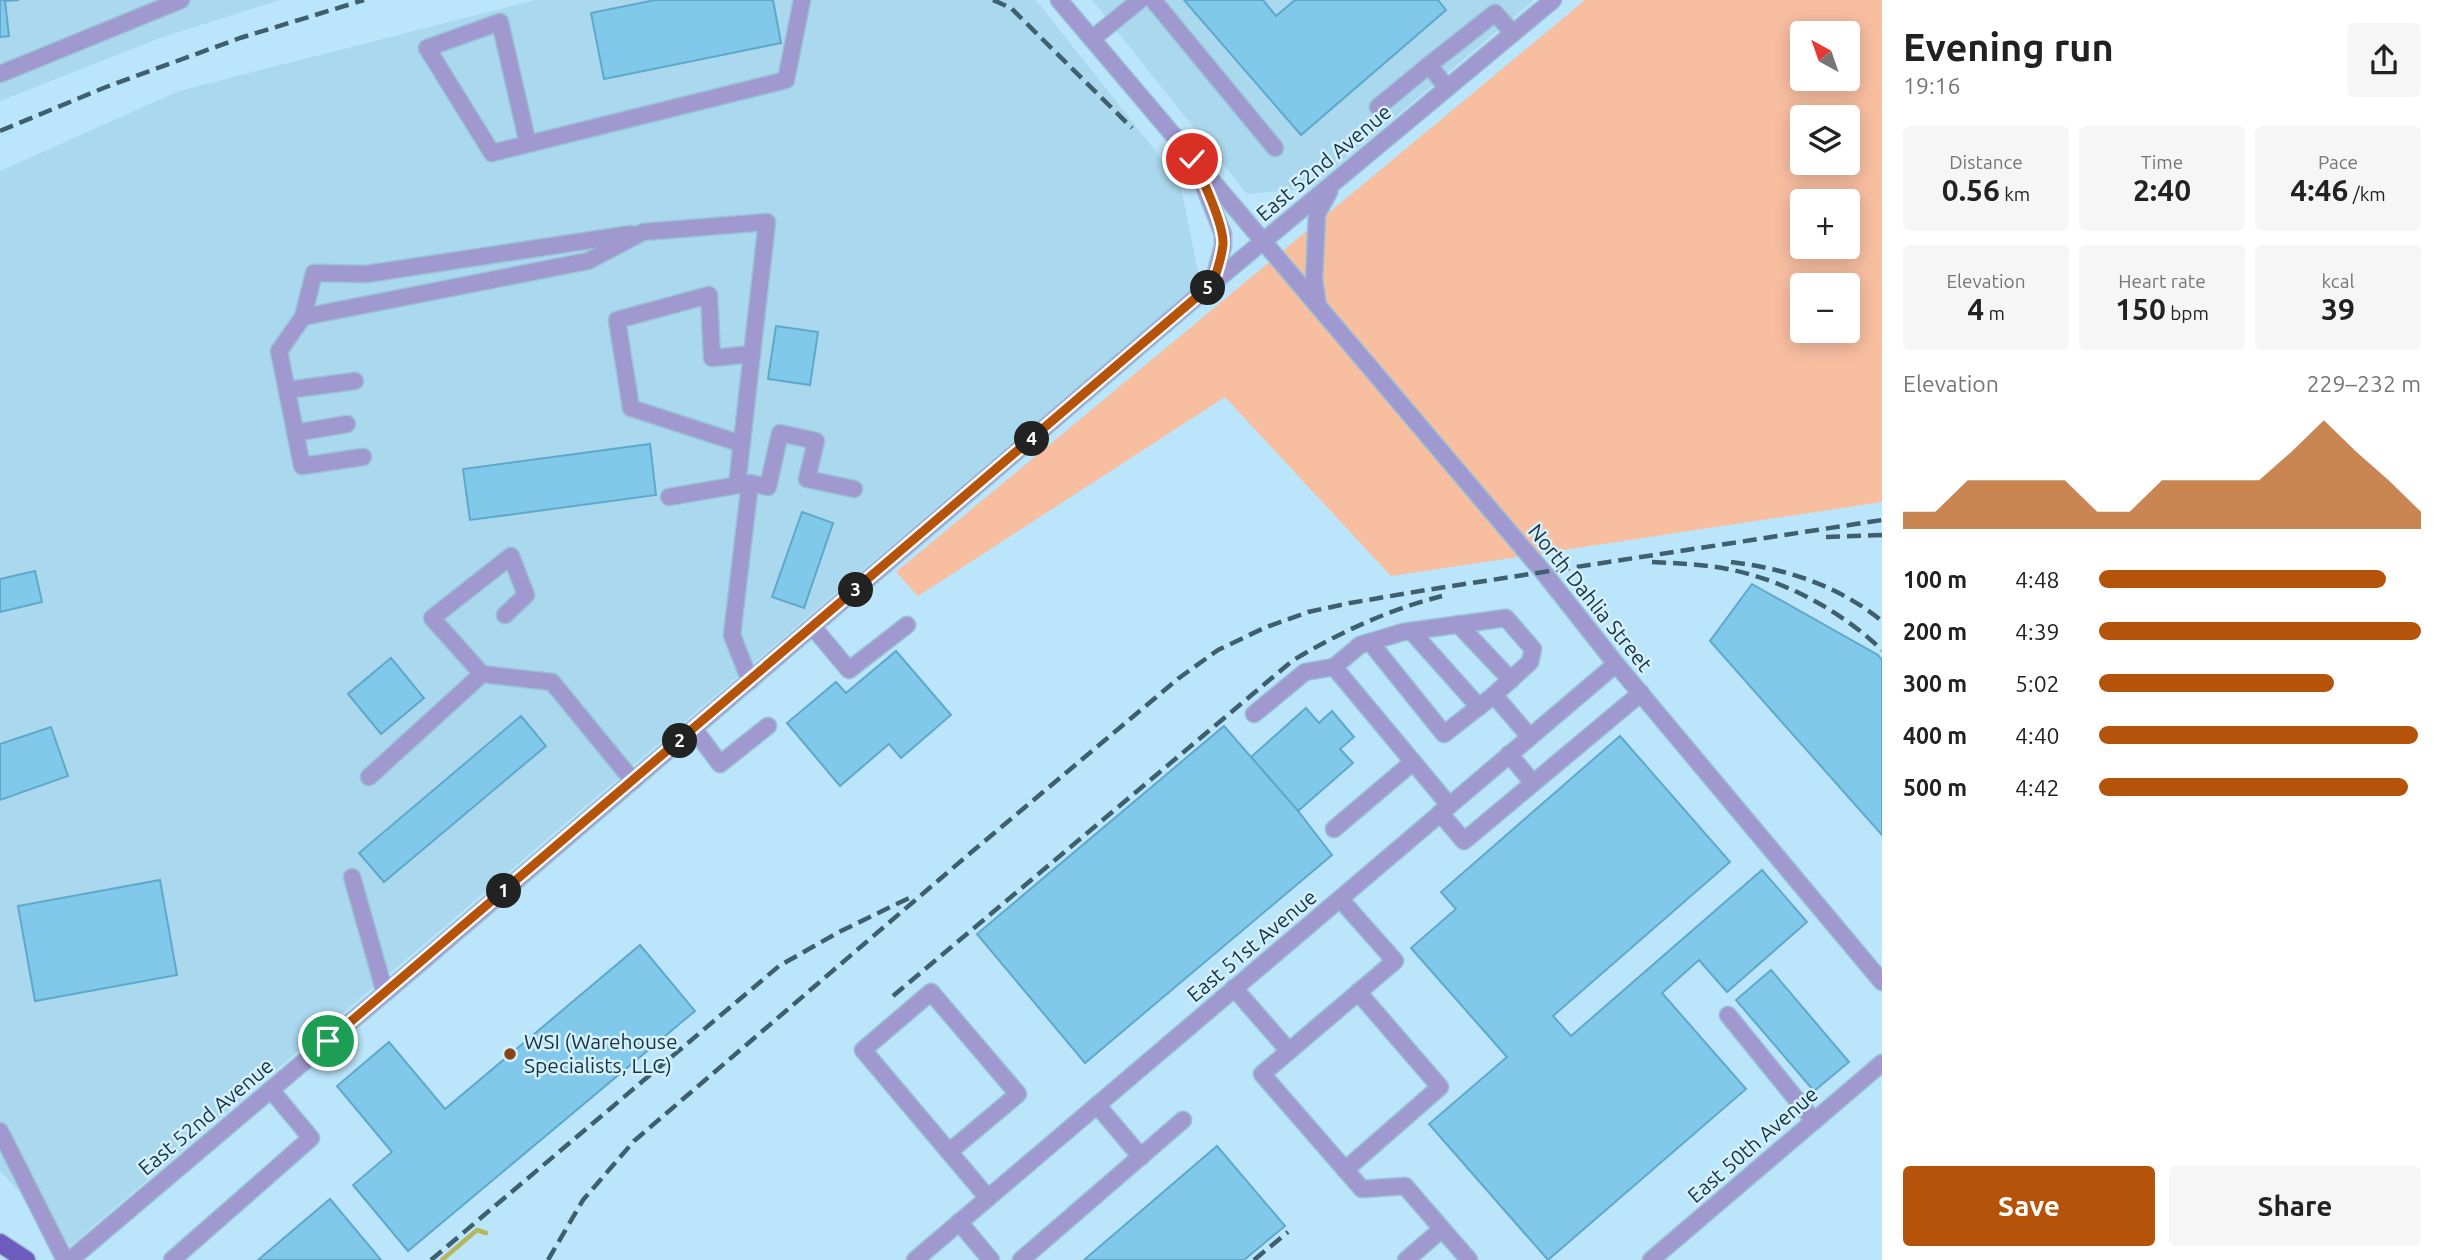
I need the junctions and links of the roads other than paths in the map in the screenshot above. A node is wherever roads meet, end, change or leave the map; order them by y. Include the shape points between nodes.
1 (181, 0) edge
2 (802, 0) edge
3 (1059, 0) edge
4 (1140, 0) edge
5 (1153, 0) edge
6 (1553, 0) edge
7 (1513, 33) junction
8 (1092, 39) junction
9 (1429, 65) junction
10 (0, 74) edge
11 (1447, 88) junction
12 (1378, 107) dead end
13 (528, 144) junction
14 (1184, 148) junction
15 (1275, 148) dead end
16 (1345, 173) junction
17 (643, 232) junction
18 (1263, 241) junction
19 (1213, 283) junction
20 (1319, 308) junction
21 (303, 317) junction
22 (752, 354) junction
23 (355, 381) dead end
24 (287, 390) junction
25 (347, 424) dead end
26 (295, 433) junction
27 (742, 444) junction
28 (363, 457) dead end
29 (744, 484) junction
30 (854, 489) dead end
31 (670, 497) dead end
32 (505, 615) dead end
33 (1458, 624) junction
34 (907, 625) dead end
35 (813, 627) junction
36 (1412, 632) junction
37 (1370, 642) junction
38 (1616, 664) junction
39 (1334, 667) junction
40 (482, 674) junction
41 (1511, 680) junction
42 (750, 681) junction
43 (1641, 693) junction
44 (1494, 695) junction
45 (1479, 707) junction
46 (1254, 714) dead end
47 (768, 726) dead end
48 (694, 729) junction
49 (1530, 737) junction
50 (1509, 754) junction
51 (1413, 762) junction
52 (369, 777) dead end
53 (633, 782) junction
54 (1533, 783) junction
55 (1445, 809) junction
56 (1334, 829) dead end
57 (352, 877) dead end
58 (1340, 898) junction
59 (1882, 982) edge
60 (1234, 988) junction
61 (1358, 992) junction
62 (385, 993) junction
63 (1728, 1015) dead end
64 (1289, 1051) junction
65 (1882, 1063) edge
66 (271, 1090) junction
67 (1097, 1105) junction
68 (1184, 1120) dead end
69 (1814, 1121) junction
70 (0, 1131) edge
71 (948, 1152) junction
72 (1141, 1157) junction
73 (1345, 1170) junction
74 (988, 1198) junction
75 (959, 1222) junction
76 (1442, 1229) junction
77 (0, 1243) edge
78 (0, 1252) edge
79 (4, 1260) edge
80 (26, 1260) edge
81 (67, 1260) edge
82 (172, 1260) edge
83 (915, 1260) edge
84 (991, 1260) edge
85 (1021, 1260) edge
86 (1406, 1260) edge
87 (1469, 1260) edge
88 (1651, 1260) edge

1 - 10 street
2 - 13 street via 786,80
3 - 8 street
4 - 8 street
5 - 15 street
6 - 7 street, East 52nd Avenue
7 - 9 street via 1495,13
7 - 11 street, East 52nd Avenue
8 - 14 street
9 - 11 street
9 - 12 street
11 - 16 street, East 52nd Avenue
13 - 13 street via 492,153 427,48 500,22
14 - 18 street, North Dahlia Street
14 - 19 street via 1223,234
16 - 18 street, East 52nd Avenue
16 - 20 street via 1317,215 1314,280
17 - 21 street via 588,261
17 - 21 street via 366,274 314,273
17 - 22 street via 767,222
18 - 19 street, East 52nd Avenue
18 - 20 street, North Dahlia Street
19 - 35 street, East 52nd Avenue
20 - 38 street, North Dahlia Street
21 - 24 street via 279,351
22 - 27 street
22 - 27 street via 712,358 709,295 617,320 631,408
23 - 24 street
24 - 26 street
25 - 26 street
26 - 28 street via 302,466
27 - 29 street
29 - 30 street via 768,487 780,433 816,440 807,479
29 - 31 street
29 - 42 street via 732,635
32 - 40 street via 526,595 511,556 432,618
33 - 36 street
33 - 41 street
33 - 41 street via 1506,618 1533,649 1530,662
34 - 35 street via 849,670
35 - 42 street, East 52nd Avenue
36 - 37 street
36 - 45 street
37 - 39 street
37 - 45 street via 1444,734
38 - 43 street, North Dahlia Street
38 - 49 street, East 51st Avenue
39 - 46 street via 1305,672
39 - 51 street
40 - 52 street
40 - 53 street via 552,682
41 - 44 street
42 - 48 street, East 52nd Avenue
43 - 54 street
43 - 59 street, North Dahlia Street
44 - 45 street
44 - 49 street
47 - 48 street via 720,764
48 - 53 street, East 52nd Avenue
49 - 50 street, East 51st Avenue
50 - 54 street
50 - 55 street, East 51st Avenue
51 - 55 street
51 - 56 street
53 - 62 street, East 52nd Avenue
54 - 55 street via 1464,841
55 - 58 street, East 51st Avenue
57 - 62 street
58 - 60 street, East 51st Avenue
58 - 61 street via 1395,961
60 - 64 street
60 - 67 street, East 51st Avenue
61 - 64 street
61 - 73 street via 1440,1087
62 - 66 street, East 52nd Avenue
63 - 69 street
64 - 73 street via 1262,1074
65 - 69 street, East 50th Avenue
66 - 81 street, East 52nd Avenue
66 - 82 street via 311,1138
67 - 72 street
67 - 74 street, East 51st Avenue
68 - 72 street
69 - 88 street, East 50th Avenue
70 - 81 street
71 - 71 street via 1017,1094 931,992 863,1050
71 - 74 street
72 - 85 street
73 - 76 street via 1362,1189 1405,1186
74 - 75 street, East 51st Avenue
75 - 83 street, East 51st Avenue
75 - 84 street
76 - 86 street
76 - 87 street
77 - 80 main road
78 - 79 main road

